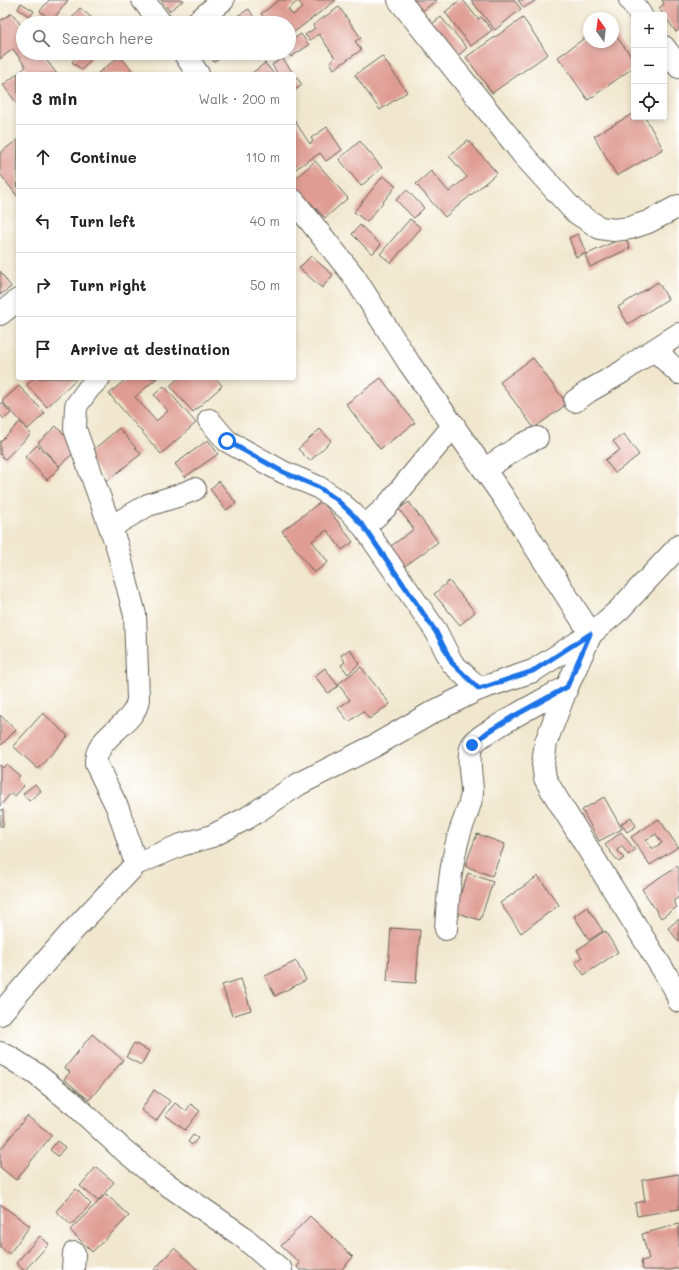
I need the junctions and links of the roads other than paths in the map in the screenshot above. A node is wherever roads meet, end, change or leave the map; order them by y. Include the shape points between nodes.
1 (143, 0) edge
2 (223, 0) edge
3 (399, 0) edge
4 (630, 0) edge
5 (639, 12) edge
6 (156, 16) edge
7 (204, 16) edge
8 (667, 52) edge
9 (189, 60) edge
10 (679, 67) edge
11 (197, 72) edge
12 (296, 204) edge
13 (679, 206) edge
14 (16, 302) edge
15 (0, 314) edge
16 (679, 334) edge
17 (655, 350) junction
18 (679, 373) edge
19 (97, 380) edge
20 (575, 401) dead end
21 (208, 420) dead end
22 (454, 425) junction
23 (537, 438) dead end
24 (485, 469) junction
25 (195, 489) dead end
26 (364, 527) junction
27 (111, 530) junction
28 (679, 546) edge
29 (590, 634) junction
30 (567, 687) junction
31 (479, 689) junction
32 (136, 864) junction
33 (446, 929) dead end
34 (678, 993) edge
35 (0, 1014) edge
36 (0, 1053) edge
37 (281, 1270) edge

1 - 6 street
2 - 7 street
3 - 13 street via 525,157 575,212 600,228 614,230 648,222
4 - 5 street
8 - 10 street
9 - 11 street
12 - 22 street via 353,275 409,363
14 - 15 street
16 - 17 street
17 - 18 street
17 - 20 street
19 - 27 street via 76,406 75,429
21 - 26 street via 227,441 283,472 318,487
22 - 24 street
22 - 26 street via 386,507
23 - 24 street via 523,444
24 - 29 street
25 - 27 street via 148,504
26 - 31 street via 436,632 452,663
27 - 32 street via 134,615 137,705 132,714 106,738 100,747 96,764 118,809
28 - 29 street via 619,610
29 - 30 street
29 - 31 street via 533,671
30 - 33 street via 488,732 470,748 471,797 451,869
30 - 34 street via 546,742 543,764 545,778
31 - 32 street via 299,784 247,818 212,836 181,845
32 - 35 street via 68,936
36 - 37 street via 36,1074 155,1176 242,1236

